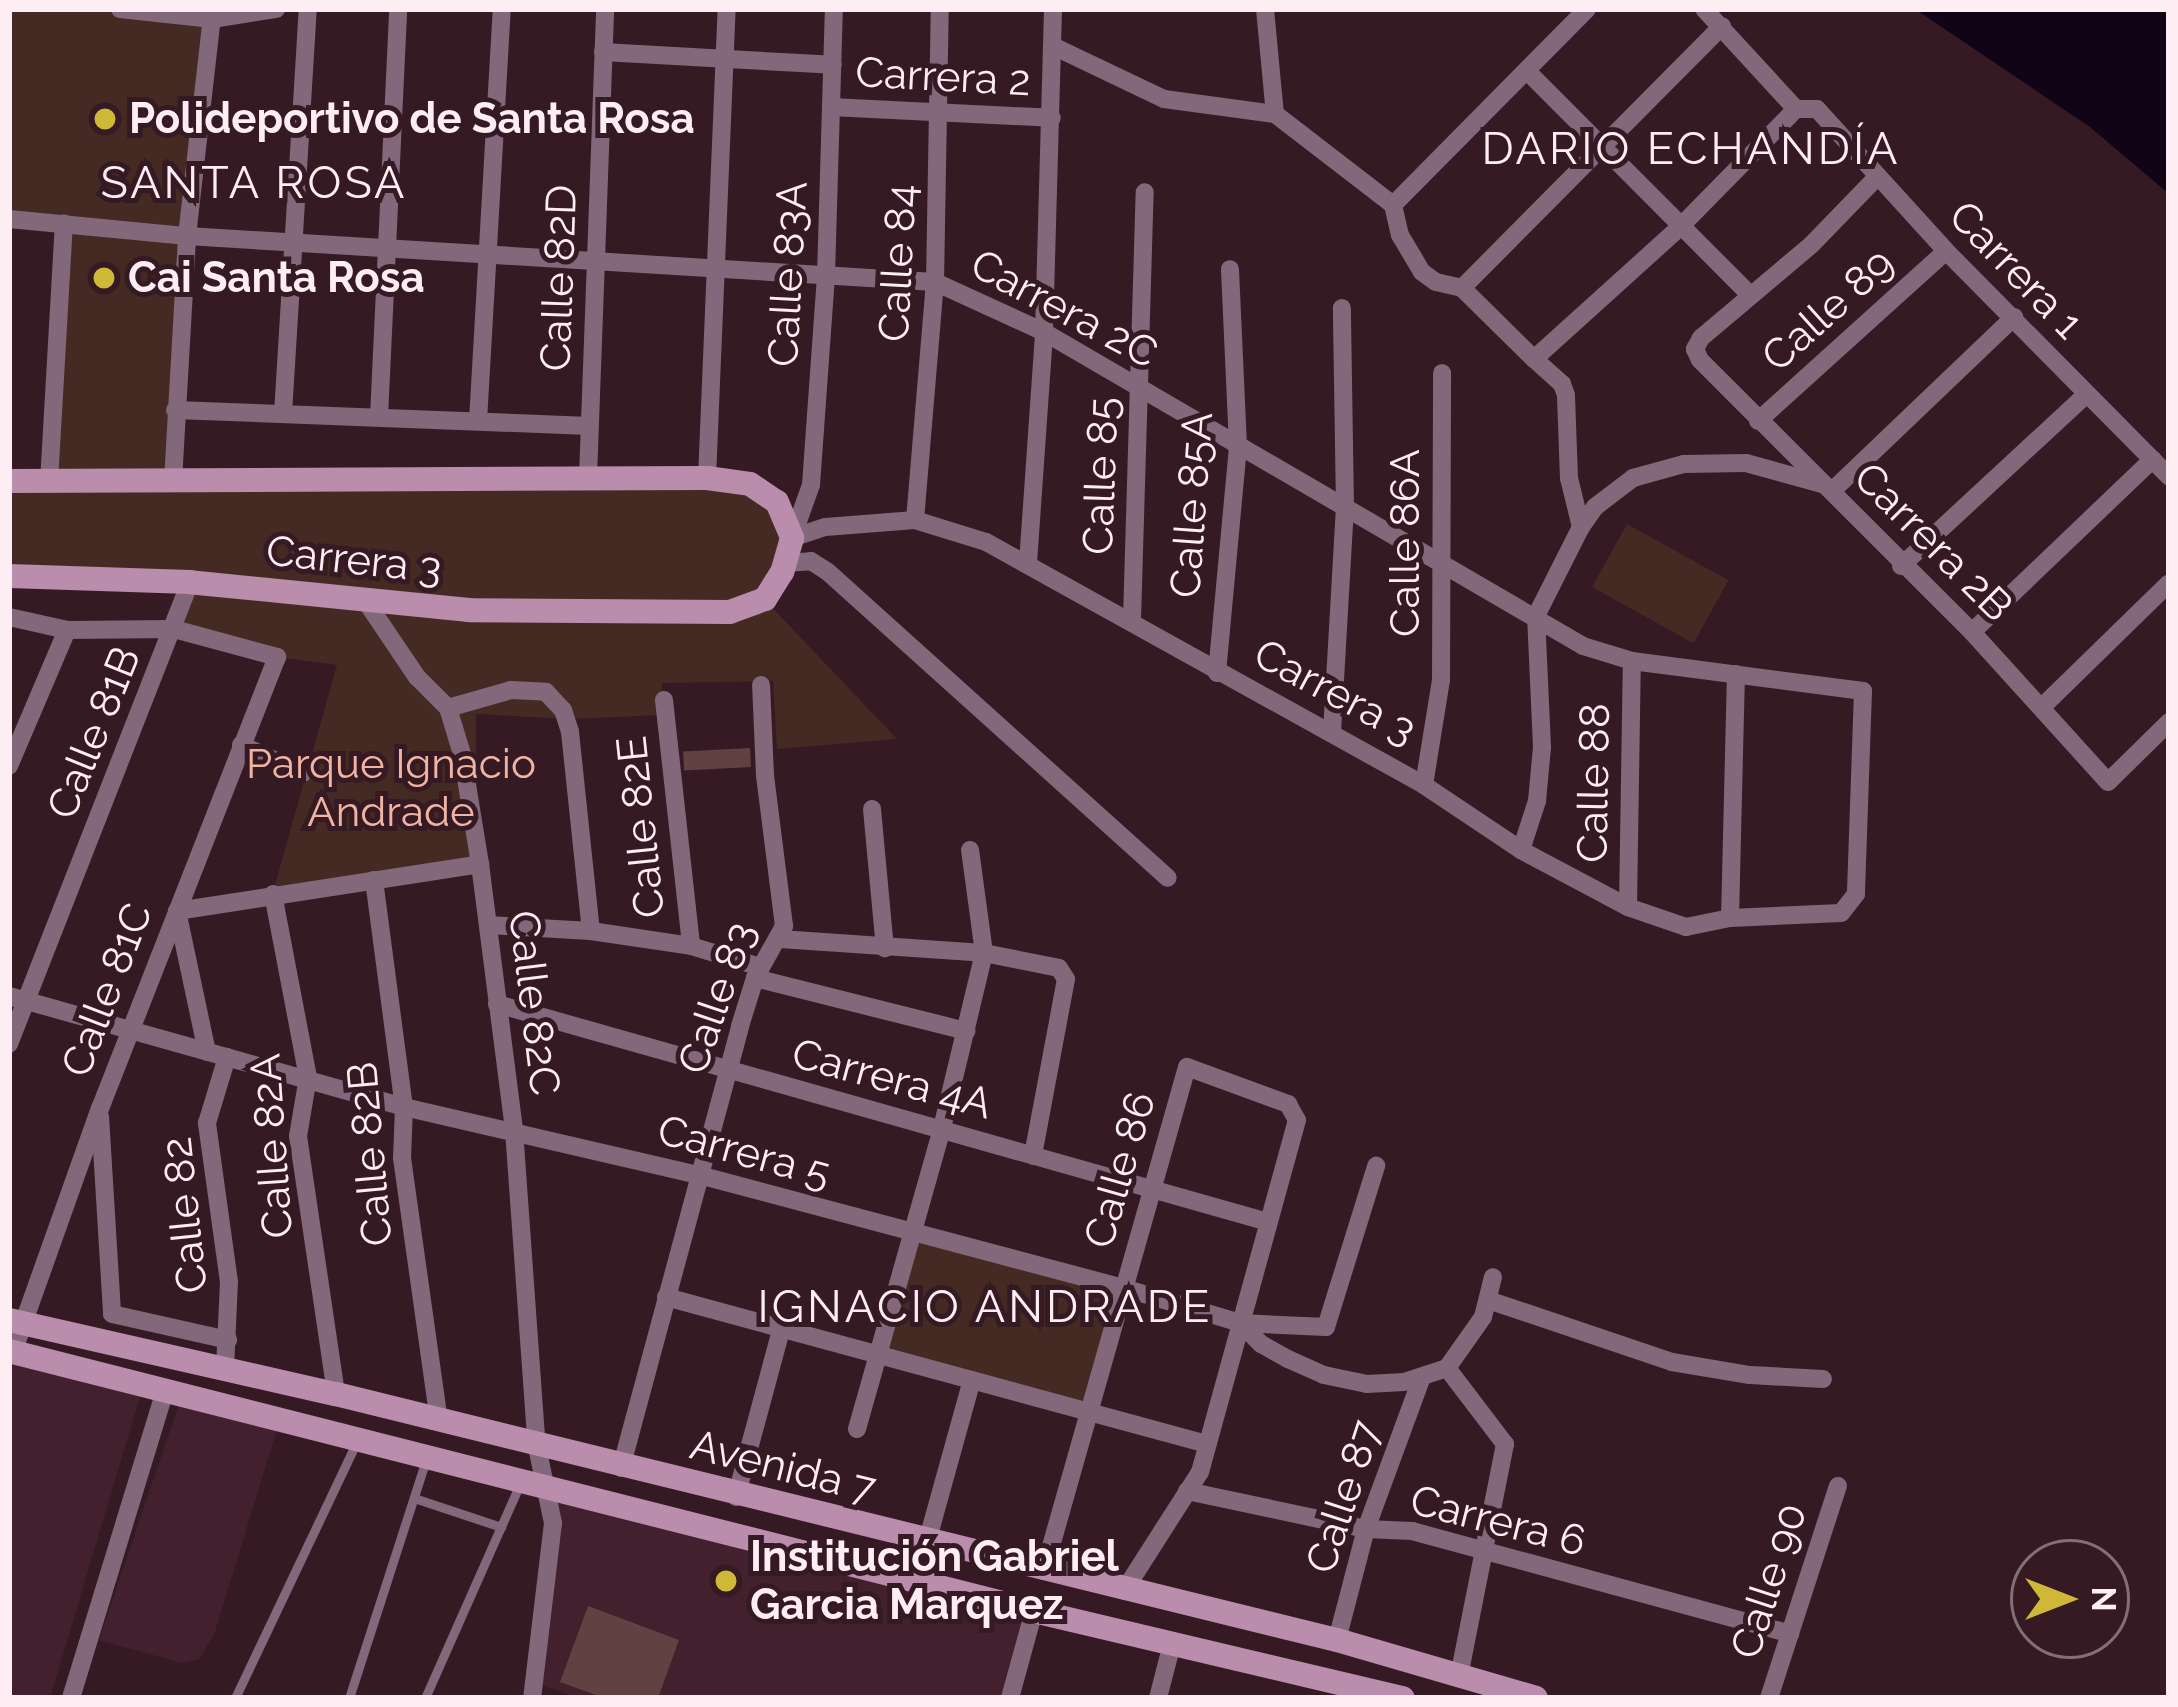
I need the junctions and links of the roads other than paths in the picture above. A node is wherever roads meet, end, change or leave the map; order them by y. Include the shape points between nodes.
1 (120, 9) edge
2 (276, 9) edge
3 (308, 9) edge
4 (398, 9) edge
5 (502, 9) edge
6 (605, 9) edge
7 (727, 9) edge
8 (834, 9) edge
9 (940, 9) edge
10 (1053, 9) edge
11 (1265, 9) edge
12 (1588, 9) edge
13 (1704, 9) edge
14 (213, 14) edge
15 (1722, 26) junction
16 (1055, 47) junction
17 (604, 52) junction
18 (726, 59) junction
19 (833, 65) junction
20 (1527, 71) junction
21 (831, 107) junction
22 (1796, 109) junction
23 (941, 112) junction
24 (1275, 114) junction
25 (1052, 118) junction
26 (1600, 148) junction
27 (1877, 177) junction
28 (1145, 191) dead end
29 (1393, 205) junction
30 (9, 219) edge
31 (64, 223) junction
32 (1681, 226) junction
33 (187, 236) junction
34 (296, 243) junction
35 (388, 248) junction
36 (1946, 251) junction
37 (491, 255) junction
38 (596, 261) junction
39 (717, 268) junction
40 (1230, 269) dead end
41 (826, 275) junction
42 (935, 282) junction
43 (1462, 288) junction
44 (1751, 296) junction
45 (1342, 308) dead end
46 (2014, 317) junction
47 (1044, 332) junction
48 (1534, 359) junction
49 (1442, 373) dead end
50 (1139, 388) junction
51 (2086, 394) junction
52 (175, 410) junction
53 (283, 414) junction
54 (379, 417) junction
55 (478, 421) junction
56 (1758, 421) junction
57 (590, 426) junction
58 (1238, 446) junction
59 (2152, 459) junction
60 (2169, 476) edge
61 (588, 477) junction
62 (707, 478) junction
63 (9, 481) edge
64 (173, 481) junction
65 (49, 482) junction
66 (1830, 488) junction
67 (1346, 508) junction
68 (915, 520) junction
69 (1581, 527) junction
70 (792, 538) junction
71 (1442, 560) junction
72 (785, 563) junction
73 (1028, 563) junction
74 (1900, 566) junction
75 (9, 576) edge
76 (190, 582) junction
77 (2169, 583) edge
78 (365, 600) junction
79 (1536, 616) junction
80 (9, 617) edge
81 (1132, 620) junction
82 (174, 628) junction
83 (67, 630) junction
84 (1972, 632) junction
85 (1632, 661) junction
86 (1216, 673) junction
87 (1736, 674) junction
88 (761, 685) dead end
89 (664, 700) dead end
90 (2042, 707) junction
91 (448, 708) junction
92 (2169, 722) edge
93 (1332, 732) junction
94 (241, 746) junction
95 (9, 766) edge
96 (303, 773) dead end
97 (1424, 785) junction
98 (872, 809) dead end
99 (970, 850) dead end
100 (1521, 850) junction
101 (480, 864) junction
102 (1168, 878) dead end
103 (374, 880) junction
104 (273, 894) junction
105 (1628, 907) junction
106 (177, 911) junction
107 (1841, 914) joint
108 (1730, 918) junction
109 (488, 926) junction
110 (590, 932) junction
111 (781, 939) junction
112 (691, 946) junction
113 (885, 948) junction
114 (984, 953) junction
115 (758, 972) junction
116 (18, 998) edge
117 (497, 1004) junction
118 (965, 1031) junction
119 (130, 1032) junction
120 (9, 1044) edge
121 (207, 1052) junction
122 (227, 1057) junction
123 (728, 1071) junction
124 (308, 1076) junction
125 (404, 1106) junction
126 (100, 1108) junction
127 (942, 1128) junction
128 (514, 1130) junction
129 (1033, 1156) junction
130 (1376, 1166) dead end
131 (699, 1175) junction
132 (1154, 1189) junction
133 (1268, 1222) junction
134 (910, 1236) junction
135 (1493, 1277) dead end
136 (1124, 1288) junction
137 (666, 1297) junction
138 (1491, 1301) junction
139 (16, 1322) edge
140 (1240, 1323) junction
141 (782, 1326) junction
142 (229, 1340) junction
143 (11, 1352) edge
144 (878, 1354) junction
145 (225, 1369) junction
146 (1447, 1369) junction
147 (1422, 1377) junction
148 (1822, 1379) dead end
149 (972, 1380) junction
150 (165, 1390) junction
151 (336, 1394) junction
152 (1087, 1411) junction
153 (439, 1420) junction
154 (857, 1429) dead end
155 (359, 1438) junction
156 (1207, 1444) junction
157 (537, 1447) junction
158 (428, 1455) junction
159 (621, 1468) junction
160 (533, 1481) junction
161 (1838, 1486) dead end
162 (1187, 1491) junction
163 (736, 1497) junction
164 (414, 1498) junction
165 (501, 1527) junction
166 (1366, 1529) junction
167 (927, 1543) junction
168 (1486, 1552) junction
169 (1044, 1571) junction
170 (1124, 1591) junction
171 (1034, 1611) junction
172 (1790, 1634) junction
173 (1337, 1640) junction
174 (1172, 1644) junction
175 (1459, 1677) junction
176 (1312, 1687) edge
177 (540, 1695) edge
178 (71, 1698) edge
179 (235, 1698) edge
180 (349, 1698) edge
181 (424, 1698) edge
182 (1010, 1698) edge
183 (1159, 1698) edge
184 (1403, 1698) edge
185 (1536, 1698) edge
186 (1769, 1698) edge

1 - 14 street
2 - 14 street
3 - 34 street
4 - 35 street
5 - 37 street
6 - 17 street, Calle 82D
7 - 18 street
8 - 19 street, Calle 83A
9 - 23 street, Calle 84
10 - 16 street
11 - 24 street
12 - 20 street
13 - 15 street
14 - 33 street
15 - 22 street
15 - 26 street
16 - 24 street via 1163,99
16 - 25 street
17 - 18 street, Carrera 2
17 - 38 street, Calle 82D
18 - 19 street, Carrera 2
18 - 39 street
19 - 21 street, Calle 83A
20 - 26 street
20 - 29 street
21 - 23 street, Carrera 2
21 - 41 street, Calle 83A
22 - 27 street, Carrera 1 via 1817,109
22 - 32 street
23 - 25 street, Carrera 2
23 - 42 street, Calle 84
24 - 29 street
25 - 47 street
26 - 32 street
26 - 43 street
27 - 36 street, Carrera 1
27 - 44 street
28 - 50 street, Calle 85
29 - 43 street via 1422,272
30 - 31 street, Carrera 2C
31 - 33 street, Carrera 2C
31 - 65 street
32 - 44 street
32 - 48 street
33 - 34 street, Carrera 2C
33 - 52 street
34 - 35 street, Carrera 2C
34 - 53 street
35 - 37 street, Carrera 2C
35 - 54 street
36 - 46 street, Carrera 1
36 - 56 street, Calle 89
37 - 38 street, Carrera 2C
37 - 55 street
38 - 39 street, Carrera 2C
38 - 57 street, Calle 82D
39 - 41 street, Carrera 2C
39 - 62 street
40 - 58 street, Calle 85A
41 - 42 street, Carrera 2C
41 - 70 street, Calle 83A via 811,484
42 - 47 street, Carrera 2C
42 - 68 street, Calle 84
43 - 48 street
44 - 56 street, Carrera 2B via 1696,349
45 - 67 street
46 - 51 street, Carrera 1
46 - 66 street
47 - 50 street, Carrera 2C
47 - 73 street
48 - 69 street via 1566,395 1569,478
49 - 71 street, Calle 86A
50 - 58 street, Carrera 2C
50 - 81 street, Calle 85
51 - 59 street, Carrera 1
51 - 74 street
52 - 53 street
52 - 64 street
53 - 54 street
54 - 55 street
55 - 57 street
56 - 66 street, Carrera 2B
57 - 61 street, Calle 82D
58 - 67 street, Carrera 2C
58 - 86 street, Calle 85A
59 - 60 street, Carrera 1
59 - 84 street
61 - 62 main road, Carrera 3
61 - 64 main road, Carrera 3
62 - 70 main road, Carrera 3 via 750,484 777,502
63 - 65 main road, Carrera 3
64 - 65 main road, Carrera 3
66 - 69 street via 1746,463 1684,464 1633,478
66 - 74 street, Carrera 2B
67 - 71 street, Carrera 2C
67 - 93 street
68 - 70 street, Carrera 3 via 825,527
68 - 73 street, Carrera 3
69 - 79 street
70 - 72 main road, Carrera 3
71 - 79 street, Carrera 2C
71 - 97 street, Calle 86A via 1441,680
72 - 78 main road, Carrera 3 via 765,599 730,612 469,610
72 - 102 street via 811,561 828,572
73 - 81 street, Carrera 3
74 - 84 street, Carrera 2B
75 - 76 main road, Carrera 3
76 - 78 main road, Carrera 3
76 - 82 street, Calle 81B
77 - 90 street
78 - 91 street, Calle 82C
79 - 85 street, Carrera 2C via 1583,646
79 - 100 street via 1542,747 1538,801
80 - 83 street
81 - 86 street, Carrera 3
82 - 83 street
82 - 94 street, Calle 81C via 277,657
82 - 116 street, Calle 81B
83 - 95 street
84 - 90 street, Carrera 2B
85 - 87 street, Carrera 2C
85 - 105 street, Calle 88
86 - 93 street, Carrera 3
87 - 107 street, Carrera 2C via 1857,687 1867,699 1856,894
87 - 108 street
88 - 111 street, Calle 83
89 - 112 street, Calle 82E
90 - 92 street, Carrera 2B via 2108,782
91 - 101 street, Calle 82C
91 - 110 street via 511,690 546,692 563,710
93 - 97 street, Carrera 3
94 - 96 street
94 - 106 street, Calle 81C
97 - 100 street, Carrera 3
98 - 113 street
99 - 114 street
100 - 105 street, Carrera 3
101 - 103 street
101 - 109 street, Calle 82C
103 - 104 street
103 - 125 street, Calle 82B
104 - 106 street
104 - 124 street, Calle 82A
105 - 108 street, Carrera 3 via 1696,928
106 - 119 street, Calle 81C
106 - 121 street
107 - 108 street, Carrera 3
109 - 110 street
109 - 117 street, Calle 82C
110 - 112 street
111 - 113 street
111 - 115 street, Calle 83
112 - 115 street
113 - 114 street
114 - 118 street
114 - 129 street via 1059,968 1066,979
115 - 118 street
115 - 123 street, Calle 83
116 - 119 street, Carrera 5
116 - 120 street, Calle 81B
117 - 123 street, Carrera 4A
117 - 128 street, Calle 82C
118 - 127 street
119 - 121 street, Carrera 5
119 - 126 street, Calle 81C
121 - 122 street, Carrera 5
122 - 124 street, Carrera 5
122 - 142 street, Calle 82 via 207,1123
123 - 127 street, Carrera 4A
123 - 131 street, Calle 83
124 - 125 street, Carrera 5
124 - 151 street, Calle 82A via 298,1136
125 - 128 street, Carrera 5
125 - 153 street, Calle 82B via 402,1158
126 - 139 street, Calle 81C
126 - 142 street via 112,1314
127 - 129 street, Carrera 4A
127 - 134 street
128 - 131 street, Carrera 5
128 - 157 street, Calle 82C
129 - 132 street, Carrera 4A
130 - 140 street via 1326,1327
131 - 134 street, Carrera 5
131 - 137 street, Calle 83
132 - 133 street, Carrera 4A
132 - 133 street, Calle 86 via 1187,1066 1288,1104 1297,1120
132 - 136 street, Calle 86
133 - 140 street
134 - 136 street, Carrera 5
134 - 144 street
135 - 138 street
136 - 140 street, Carrera 5
136 - 152 street, Calle 86
137 - 141 street
137 - 159 street, Calle 83
138 - 146 street
138 - 148 street via 1672,1362
139 - 143 street, Calle 81C
139 - 145 main road, Avenida 7
140 - 147 street, Carrera 5 via 1261,1344 1324,1375 1388,1385
140 - 156 street
141 - 144 street
141 - 163 street
142 - 145 street, Calle 82
143 - 150 main road, Avenida 7
144 - 149 street
144 - 154 street
145 - 151 main road, Avenida 7
146 - 147 street, Carrera 5
146 - 168 street via 1505,1444
147 - 166 street, Calle 87
149 - 152 street
149 - 167 street
150 - 155 main road, Avenida 7
150 - 178 street
151 - 153 main road, Avenida 7
152 - 156 street
152 - 169 street, Calle 86
153 - 157 main road, Avenida 7
155 - 158 main road, Avenida 7
155 - 179 lane
156 - 162 street
157 - 159 main road, Avenida 7
157 - 160 street
158 - 160 main road, Avenida 7
158 - 164 lane
159 - 163 main road, Avenida 7
160 - 165 lane
160 - 171 main road, Avenida 7
160 - 177 street via 553,1523
161 - 172 street, Calle 90
162 - 166 street, Carrera 6
162 - 170 street
163 - 167 main road, Avenida 7
164 - 165 lane
164 - 180 lane
165 - 181 lane
166 - 168 street, Carrera 6 via 1412,1531
166 - 173 street, Calle 87
167 - 169 main road, Avenida 7
168 - 172 street, Carrera 6
168 - 175 street
169 - 170 main road, Avenida 7
170 - 173 main road, Avenida 7
171 - 174 main road, Avenida 7
171 - 182 street
172 - 186 street, Calle 90
173 - 175 main road, Avenida 7
174 - 176 main road, Avenida 7
174 - 183 street
175 - 185 main road, Avenida 7
176 - 184 main road, Avenida 7

